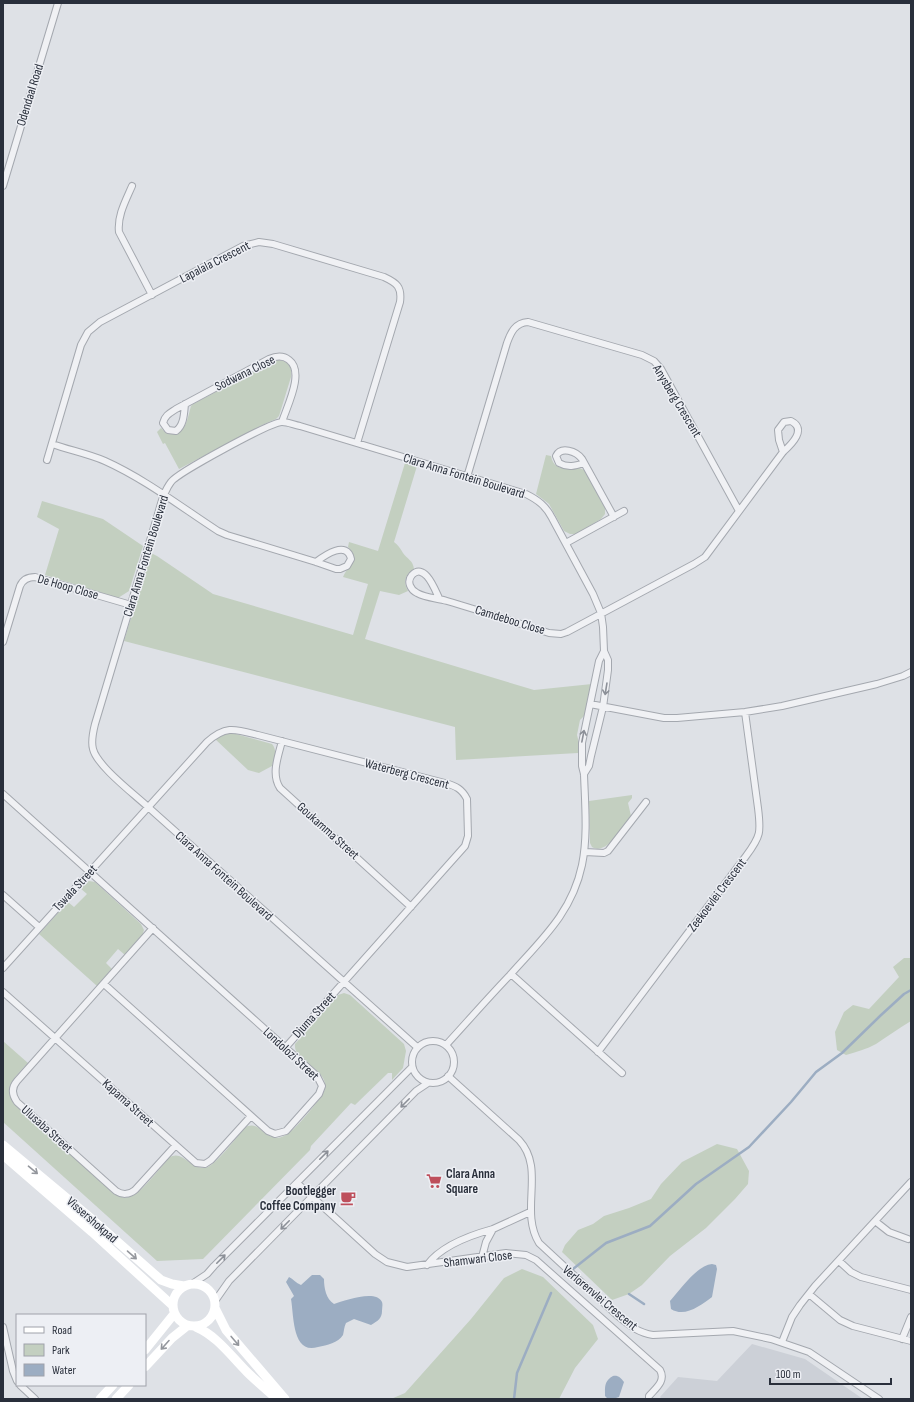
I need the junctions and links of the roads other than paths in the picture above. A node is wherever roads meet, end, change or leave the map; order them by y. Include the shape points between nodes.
1 (58, 3) edge
2 (3, 186) edge
3 (132, 186) dead end
4 (152, 295) junction
5 (185, 404) junction
6 (282, 422) junction
7 (357, 443) junction
8 (52, 444) junction
9 (783, 452) junction
10 (47, 460) dead end
11 (584, 463) dead end
12 (467, 476) junction
13 (164, 495) junction
14 (624, 511) dead end
15 (739, 511) junction
16 (614, 517) junction
17 (566, 543) junction
18 (316, 562) junction
19 (439, 598) junction
20 (130, 605) junction
21 (601, 613) junction
22 (3, 642) edge
23 (604, 651) junction
24 (911, 672) edge
25 (590, 704) junction
26 (603, 707) junction
27 (745, 712) junction
28 (282, 742) junction
29 (584, 774) junction
30 (3, 794) edge
31 (646, 802) dead end
32 (148, 807) junction
33 (584, 852) junction
34 (90, 872) junction
35 (3, 895) edge
36 (411, 907) junction
37 (39, 927) junction
38 (153, 928) junction
39 (3, 968) edge
40 (511, 974) junction
41 (344, 982) junction
42 (104, 984) junction
43 (3, 992) edge
44 (55, 1038) junction
45 (446, 1045) junction
46 (417, 1047) junction
47 (285, 1048) junction
48 (598, 1052) junction
49 (412, 1066) junction
50 (622, 1073) dead end
51 (448, 1076) junction
52 (428, 1083) junction
53 (251, 1116) junction
54 (3, 1145) edge
55 (175, 1146) junction
56 (3, 1155) edge
57 (911, 1182) edge
58 (297, 1183) junction
59 (312, 1197) junction
60 (530, 1212) junction
61 (875, 1221) junction
62 (493, 1229) junction
63 (908, 1239) dead end
64 (482, 1257) junction
65 (839, 1260) junction
66 (427, 1265) junction
67 (188, 1285) junction
68 (911, 1290) edge
69 (809, 1294) junction
70 (215, 1305) junction
71 (173, 1310) junction
72 (911, 1317) edge
73 (191, 1326) junction
74 (3, 1327) edge
75 (902, 1339) junction
76 (782, 1342) junction
77 (911, 1342) edge
78 (146, 1349) edge
79 (146, 1366) edge
80 (16, 1378) edge
81 (21, 1386) edge
82 (112, 1386) edge
83 (127, 1386) edge
84 (35, 1399) edge
85 (100, 1399) edge
86 (116, 1399) edge
87 (277, 1399) edge
88 (284, 1399) edge
89 (649, 1399) edge
90 (879, 1399) edge

1 - 2 street, Odendaal Road
3 - 4 street via 121,213 120,232
4 - 7 street, Lapalala Crescent via 243,246 259,242 384,277 393,282 401,291 400,302
4 - 8 street, Lapalala Crescent via 100,322 85,336
5 - 5 street, Sodwana Close via 180,427 176,431 168,430 163,423 166,416
5 - 6 street, Sodwana Close via 269,359 280,356 290,360 296,371
6 - 7 street, Clara Anna Fontein Boulevard
6 - 13 street, Clara Anna Fontein Boulevard via 266,427 185,471 171,482
7 - 12 street, Clara Anna Fontein Boulevard
8 - 10 street, Lapalala Crescent
8 - 13 street via 103,460
9 - 9 street via 778,430 784,422 791,421 797,426 798,434
9 - 15 street
11 - 16 street
12 - 15 street, Anysberg Crescent via 507,343 515,327 528,322 642,355 654,362 661,369
12 - 17 street, Clara Anna Fontein Boulevard via 535,499 548,511
13 - 18 street via 227,535
13 - 20 street, Clara Anna Fontein Boulevard
14 - 16 street
15 - 21 street via 702,560
16 - 17 street
17 - 21 street, Clara Anna Fontein Boulevard
18 - 18 street via 339,549 347,551 351,557 348,565 340,569
19 - 19 street, Camdeboo Close via 425,574 418,572 412,575 409,581 416,592
19 - 21 street, Camdeboo Close via 549,633 567,632
20 - 22 street, De Hoop Close via 35,577 29,578 20,586
20 - 32 street, Clara Anna Fontein Boulevard via 92,739 98,759
21 - 23 street, Clara Anna Fontein Boulevard
23 - 25 street, Clara Anna Fontein Boulevard via 599,661
23 -> 26 street, Clara Anna Fontein Boulevard via 608,660 608,670
24 - 27 street via 877,684
25 - 26 street
29 -> 25 street, Clara Anna Fontein Boulevard via 582,744
26 - 27 street via 664,718
26 - 29 street, Clara Anna Fontein Boulevard via 589,766
27 - 48 street, Zeekoevlei Crescent via 760,823 758,838
28 - 32 street, Waterberg Crescent via 239,730 218,732
28 - 36 street, Goukamma Street via 275,775 280,788
28 - 36 street, Waterberg Crescent via 446,783 462,790 467,799 468,809 466,846
29 - 33 street, Clara Anna Fontein Boulevard
30 - 34 street, Londolozi Street
31 - 33 street via 608,851
32 - 34 street, Tswala Street
32 - 41 street, Clara Anna Fontein Boulevard
33 - 40 street, Clara Anna Fontein Boulevard via 569,903 554,926
34 - 37 street, Tswala Street
34 - 38 street, Londolozi Street
35 - 37 street
36 - 41 street, Waterberg Crescent
37 - 39 street, Tswala Street
38 - 42 street, Ulusaba Street
38 - 47 street, Londolozi Street
40 - 45 street, Clara Anna Fontein Boulevard
40 - 48 street
41 - 46 street, Clara Anna Fontein Boulevard
41 - 47 street, Djuma Street
42 - 44 street, Ulusaba Street
42 - 53 street, Londolozi Street
43 - 44 street, Kapama Street
44 - 55 street, Kapama Street
44 - 55 street, Ulusaba Street via 14,1084 13,1096 98,1175 118,1192 130,1193
45 - 46 street via 431,1040
45 - 51 street via 452,1053 454,1063
46 - 49 street via 412,1056
47 - 53 street, Londolozi Street via 319,1079 322,1086 319,1094 282,1133 268,1131
48 - 50 street
49 - 52 street via 418,1077
58 -> 49 street
51 - 52 street via 439,1082
51 - 60 street, Verlorenvlei Crescent via 526,1149 531,1165
52 -> 59 street via 420,1088
53 - 55 street, Kapama Street via 205,1164 193,1162
54 -> 67 main road, Vissershokpad via 161,1280
56 - 71 main road, Vissershokpad via 92,1232
57 - 61 street
58 - 59 street, Shamwari Close
67 -> 58 street via 207,1274
59 - 66 street, Shamwari Close via 381,1259 401,1266
59 -> 70 street via 229,1281
60 - 62 street
60 - 76 street, Verlorenvlei Crescent via 533,1233 542,1248 637,1331 653,1335 733,1331
61 - 63 street via 888,1232
61 - 65 street
62 - 64 street
62 - 66 street via 473,1234 454,1244 436,1255
64 - 66 street, Shamwari Close
64 - 89 street, Shamwari Close via 519,1254 532,1257 543,1265 660,1370 661,1382
65 - 68 street via 851,1272
65 - 69 street
67 - 70 main road via 208,1289
67 - 71 main road via 177,1292
69 - 75 street via 840,1320
69 - 76 street via 792,1317
70 - 73 main road via 213,1315 208,1321 202,1325
70 -> 88 main road via 226,1330
71 - 73 main road via 182,1323
71 - 78 main road
72 - 75 street
73 -> 79 main road via 172,1338
73 - 87 main road via 204,1330 214,1338
74 - 80 street
75 - 77 street
76 - 90 street, Verlorenvlei Crescent via 818,1357
81 - 84 street
82 - 85 main road
83 - 86 main road

